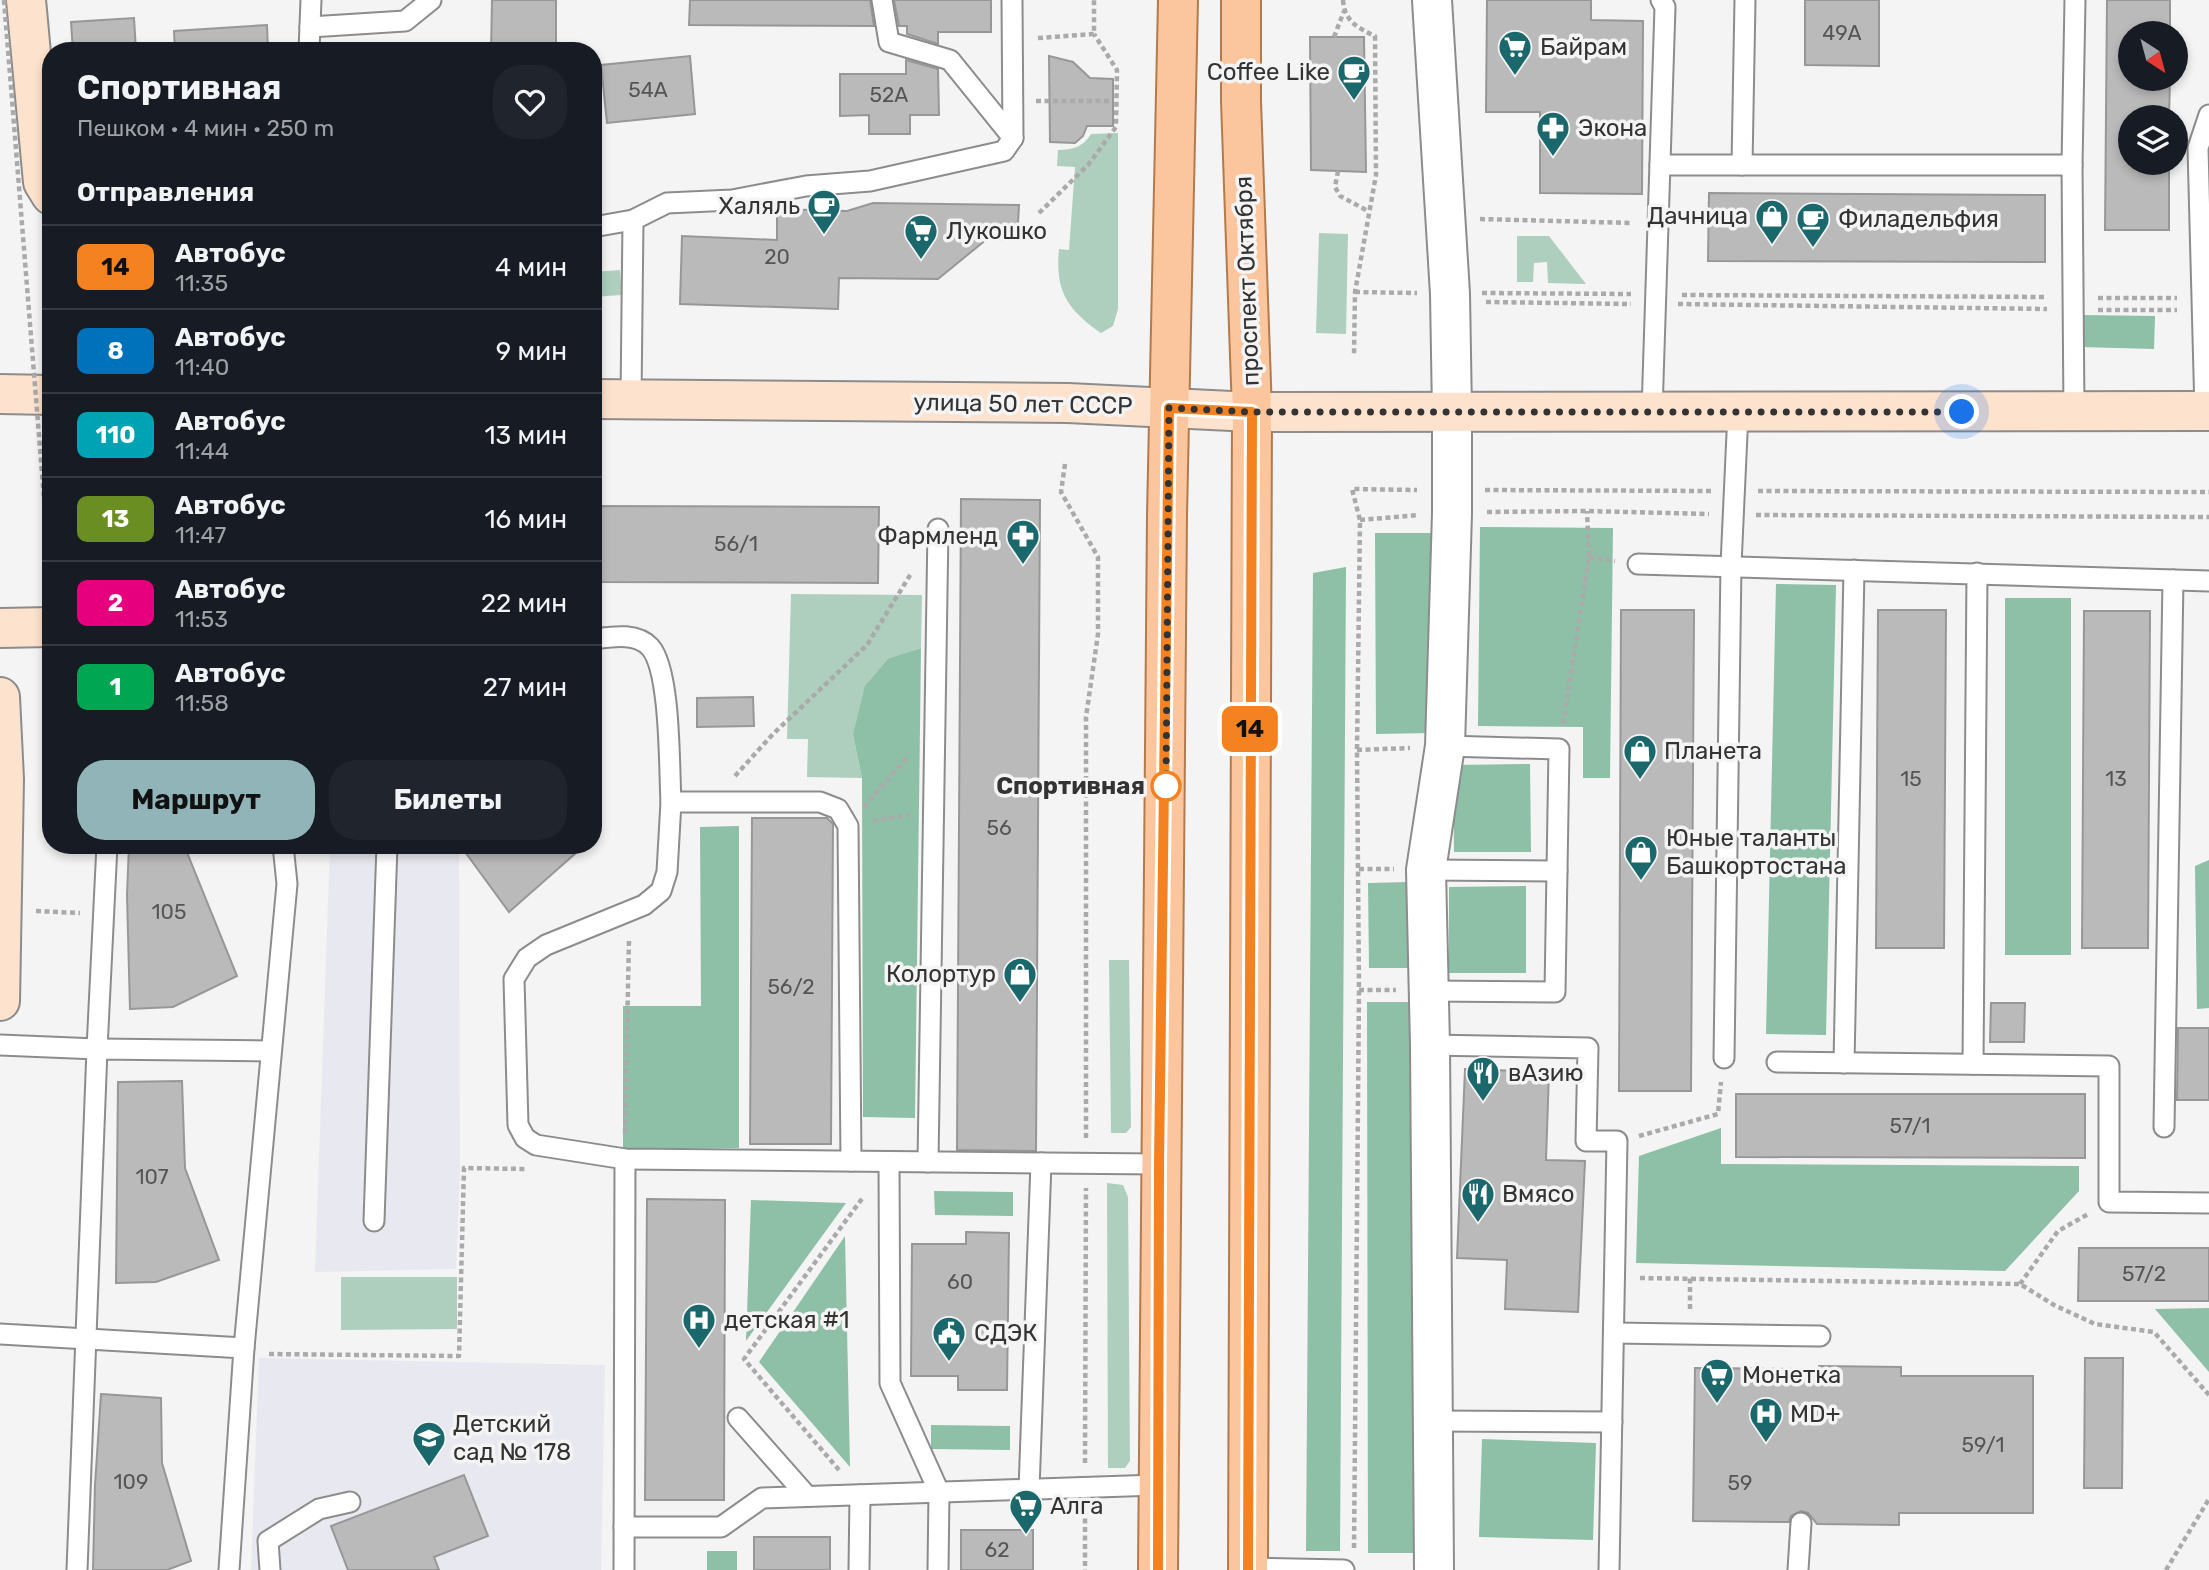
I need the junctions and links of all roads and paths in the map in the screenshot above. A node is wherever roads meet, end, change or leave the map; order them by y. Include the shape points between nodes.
1 (4, 0) edge
2 (26, 0) edge
3 (311, 0) edge
4 (431, 0) edge
5 (882, 0) edge
6 (1012, 0) edge
7 (1094, 0) edge
8 (1178, 0) edge
9 (1241, 0) edge
10 (1343, 0) edge
11 (1432, 0) edge
12 (1661, 0) edge
13 (1745, 0) edge
14 (2075, 0) edge
15 (1344, 11) junction
16 (310, 27) junction
17 (1094, 34) junction
18 (1335, 37) dead end
19 (1012, 40) junction
20 (309, 42) edge
21 (1112, 101) dead end
22 (1060, 102) dead end
23 (2209, 115) edge
24 (1013, 138) junction
25 (1660, 165) junction
26 (1742, 165) junction
27 (2072, 165) junction
28 (42, 171) edge
29 (1338, 171) dead end
30 (1368, 211) junction
31 (1039, 213) dead end
32 (1472, 219) dead end
33 (633, 220) junction
34 (1658, 223) junction
35 (602, 225) edge
36 (1355, 292) junction
37 (1450, 298) junction
38 (1655, 299) junction
39 (2074, 304) junction
40 (2203, 304) junction
41 (1354, 355) dead end
42 (0, 394) edge
43 (42, 394) edge
44 (602, 399) edge
45 (631, 399) junction
46 (1169, 408) junction
47 (2074, 411) junction
48 (2207, 411) edge
49 (1252, 412) junction
50 (1452, 412) junction
51 (1652, 412) junction
52 (1738, 412) junction
53 (1065, 464) dead end
54 (42, 473) edge
55 (1734, 491) junction
56 (2209, 492) edge
57 (1452, 501) junction
58 (1587, 511) junction
59 (1732, 515) junction
60 (2209, 517) edge
61 (1360, 520) junction
62 (938, 529) joint
63 (1638, 564) dead end
64 (1731, 565) junction
65 (1854, 570) junction
66 (1977, 573) junction
67 (2173, 580) junction
68 (2209, 581) edge
69 (42, 627) edge
70 (0, 628) edge
71 (602, 638) edge
72 (0, 697) edge
73 (934, 725) junction
74 (1446, 746) junction
75 (1559, 749) junction
76 (1357, 750) junction
77 (671, 802) junction
78 (712, 802) junction
79 (933, 811) junction
80 (848, 826) junction
81 (107, 854) edge
82 (284, 854) edge
83 (387, 854) edge
84 (1426, 870) junction
85 (1557, 871) junction
86 (630, 910) junction
87 (105, 914) junction
88 (1, 926) edge
89 (1427, 991) junction
90 (0, 1001) edge
91 (0, 1045) edge
92 (1430, 1045) junction
93 (97, 1049) junction
94 (271, 1051) junction
95 (1724, 1058) joint
96 (1777, 1062) dead end
97 (1844, 1063) junction
98 (1973, 1064) junction
99 (2164, 1127) dead end
100 (1617, 1141) junction
101 (625, 1159) junction
102 (851, 1161) junction
103 (889, 1161) junction
104 (928, 1162) junction
105 (1041, 1163) junction
106 (1086, 1164) junction
107 (1159, 1164) junction
108 (531, 1169) dead end
109 (2109, 1202) junction
110 (2209, 1203) edge
111 (373, 1221) dead end
112 (1614, 1277) junction
113 (2020, 1284) junction
114 (1614, 1333) junction
115 (0, 1335) edge
116 (1820, 1336) dead end
117 (86, 1339) junction
118 (244, 1351) junction
119 (2209, 1395) edge
120 (738, 1418) dead end
121 (1431, 1421) junction
122 (1612, 1422) junction
123 (1157, 1485) junction
124 (1085, 1488) junction
125 (1029, 1489) junction
126 (939, 1492) junction
127 (860, 1494) junction
128 (807, 1496) junction
129 (2209, 1499) edge
130 (350, 1502) dead end
131 (1801, 1522) dead end
132 (624, 1527) junction
133 (1349, 1563) edge
134 (1248, 1569) edge
135 (77, 1570) edge
136 (229, 1570) edge
137 (270, 1570) edge
138 (624, 1570) edge
139 (859, 1570) edge
140 (938, 1570) edge
141 (1085, 1570) edge
142 (1158, 1570) edge
143 (1417, 1570) edge
144 (1436, 1570) edge
145 (1609, 1570) edge
146 (1798, 1570) edge
147 (2166, 1570) edge

1 - 54 path, bridge
2 - 28 main road
3 - 16 lane
4 - 16 lane via 405,21
5 - 24 lane via 889,42 950,60
6 - 19 lane
7 - 17 path
8 - 46 main road
9 - 49 main road, проспект Октября
10 - 15 path
11 - 37 street
12 - 25 lane via 1665,7
13 - 26 lane
14 - 27 lane
15 - 18 path
15 - 30 path via 1355,26 1374,36 1376,175
16 - 20 lane
17 - 19 path
17 - 31 path via 1117,70 1116,127 1088,165
19 - 24 lane
21 - 22 path
23 - 40 lane via 2198,148
24 - 33 lane via 1004,152 883,178 732,200 667,203
25 - 26 lane
25 - 34 lane
26 - 27 lane
27 - 39 lane
29 - 30 path via 1335,187 1340,196
30 - 36 path
32 - 34 path
33 - 35 lane
33 - 45 lane
34 - 38 lane
36 - 37 path
36 - 41 path
37 - 38 path
37 - 38 path
37 - 50 street
38 - 39 path
38 - 39 path
38 - 51 lane
39 - 40 path
39 - 40 path
39 - 47 lane
40 - 48 lane
42 - 43 main road
44 - 45 main road, улица 50 лет СССР
45 - 46 main road, улица 50 лет СССР
46 - 49 main road, улица 50 лет СССР
46 - 107 main road
47 - 48 main road, улица 50 лет СССР
47 - 52 main road, улица 50 лет СССР
49 - 50 main road, улица 50 лет СССР
49 - 134 main road, проспект Октября
50 - 51 main road, улица 50 лет СССР
50 - 57 street
51 - 52 main road, улица 50 лет СССР
52 - 55 lane
53 - 106 path via 1060,492 1098,557 1098,634 1086,717
55 - 56 path
55 - 57 path
55 - 59 lane
57 - 58 path
57 - 61 path
57 - 61 path via 1352,489
57 - 74 street
58 - 59 path
58 - 75 path via 1588,557
59 - 60 path
59 - 64 lane
61 - 76 path
62 - 73 lane
62 - 78 path via 867,645 773,734
63 - 64 lane
64 - 65 lane
64 - 95 lane
65 - 66 lane
65 - 97 lane
66 - 67 lane
66 - 98 lane
67 - 68 lane
67 - 99 lane
69 - 70 main road
71 - 77 lane via 625,636 650,646 663,673
72 - 88 main road via 4,779
73 - 79 lane
73 - 80 path
74 - 75 lane
74 - 76 path
74 - 84 street
75 - 85 lane
76 - 133 path via 1359,990
77 - 78 lane
77 - 86 lane via 667,872 661,891
78 - 80 lane via 820,802 838,809
79 - 80 path
79 - 104 lane
80 - 102 lane
81 - 87 lane
82 - 94 lane via 287,884
83 - 111 lane
84 - 85 lane
84 - 89 street
85 - 89 lane via 1555,992
86 - 101 path
86 - 101 lane via 546,945 527,958 514,979 518,1125 525,1138 536,1146
87 - 88 path
87 - 93 lane
88 - 90 main road
89 - 92 street
91 - 93 lane
92 - 100 lane via 1588,1048 1586,1141
92 - 121 street
93 - 94 lane
93 - 117 lane
94 - 118 lane
95 - 100 path via 1718,1114
96 - 97 lane
97 - 98 lane
98 - 109 lane via 2109,1066
100 - 112 lane
101 - 102 lane
101 - 132 lane
102 - 103 lane
103 - 104 lane
103 - 126 lane via 890,1383
103 - 127 path via 744,1359
104 - 105 lane
105 - 106 lane
105 - 125 lane
106 - 107 lane
106 - 124 path
107 - 123 main road
108 - 118 path via 464,1168 459,1356
109 - 110 lane
109 - 113 path via 2058,1231
112 - 113 path
112 - 114 lane
113 - 119 path via 2095,1324 2154,1332
114 - 116 lane
114 - 122 lane
115 - 117 lane
117 - 118 lane
117 - 135 lane
118 - 136 lane
120 - 128 lane
121 - 122 lane
121 - 144 street
122 - 145 lane
123 - 124 lane
123 - 142 main road
124 - 125 lane
124 - 141 path
125 - 126 lane
126 - 127 lane
126 - 140 lane
127 - 128 lane
127 - 139 lane
128 - 132 lane via 762,1498 721,1527
129 - 147 path
130 - 137 lane via 319,1509 268,1541
131 - 146 lane
132 - 138 lane
133 - 134 lane
143 - 144 lane

